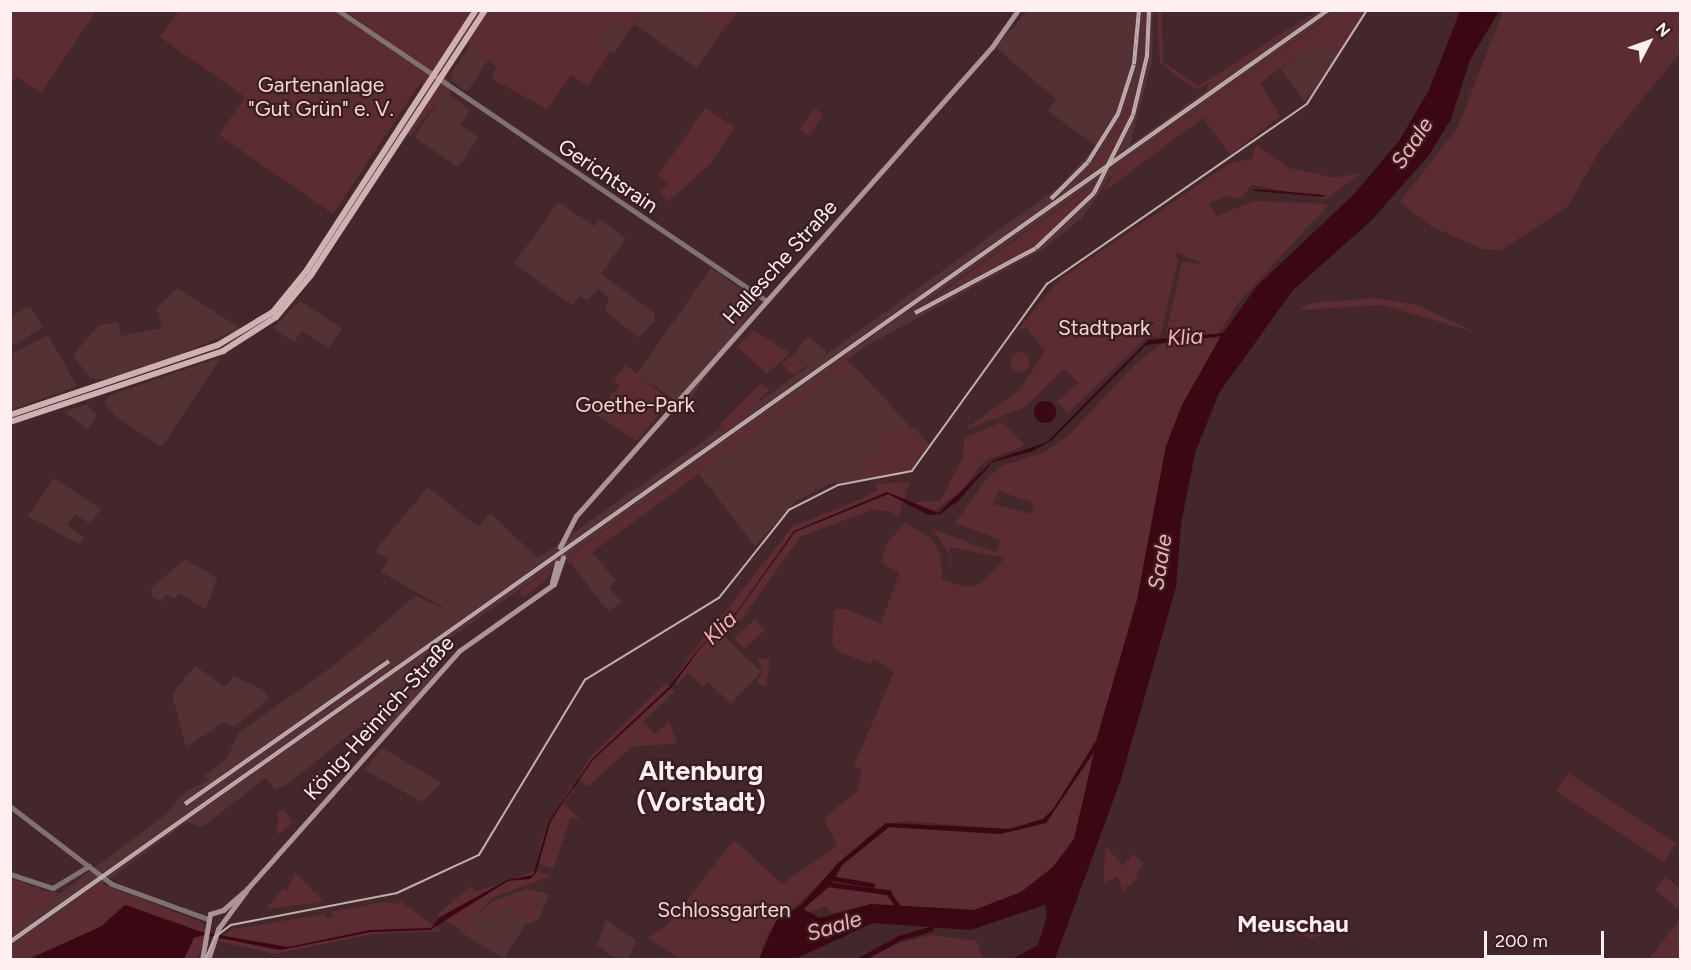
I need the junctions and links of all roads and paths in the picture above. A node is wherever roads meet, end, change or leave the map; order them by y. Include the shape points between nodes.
1 (338, 10) edge
2 (476, 10) edge
3 (485, 10) edge
4 (1018, 10) edge
5 (437, 78) junction
6 (767, 301) junction
7 (10, 415) edge
8 (10, 422) edge
9 (566, 534) junction
10 (567, 543) tunnel mouth
11 (560, 547) tunnel mouth
12 (561, 561) tunnel mouth
13 (10, 806) edge
14 (89, 866) junction
15 (10, 874) edge
16 (247, 889) junction
17 (219, 912) junction
18 (224, 919) junction
19 (210, 922) junction
20 (219, 926) junction
21 (202, 960) edge
22 (208, 960) edge

1 - 5 street, Gerichtsrain
2 - 5 main road
3 - 5 main road
4 - 6 main road, Hallesche Straße via 998,40
5 - 6 street, Gerichtsrain
5 - 7 main road via 307,270 265,318 218,345
5 - 8 main road via 306,283 276,317 223,351
6 - 9 main road, Hallesche Straße
9 - 10 main road
9 - 11 main road, Hallesche Straße
12 - 16 main road, König-Heinrich-Straße via 550,586 459,651
13 - 14 street
14 - 15 street via 53,888
14 - 19 street via 117,887
16 - 17 main road, König-Heinrich-Straße
16 - 18 main road, König-Heinrich-Straße
17 - 18 main road
17 - 19 main road, König-Heinrich-Straße
18 - 20 main road, König-Heinrich-Straße
19 - 20 main road
19 - 21 main road
20 - 22 main road, König-Heinrich-Straße

